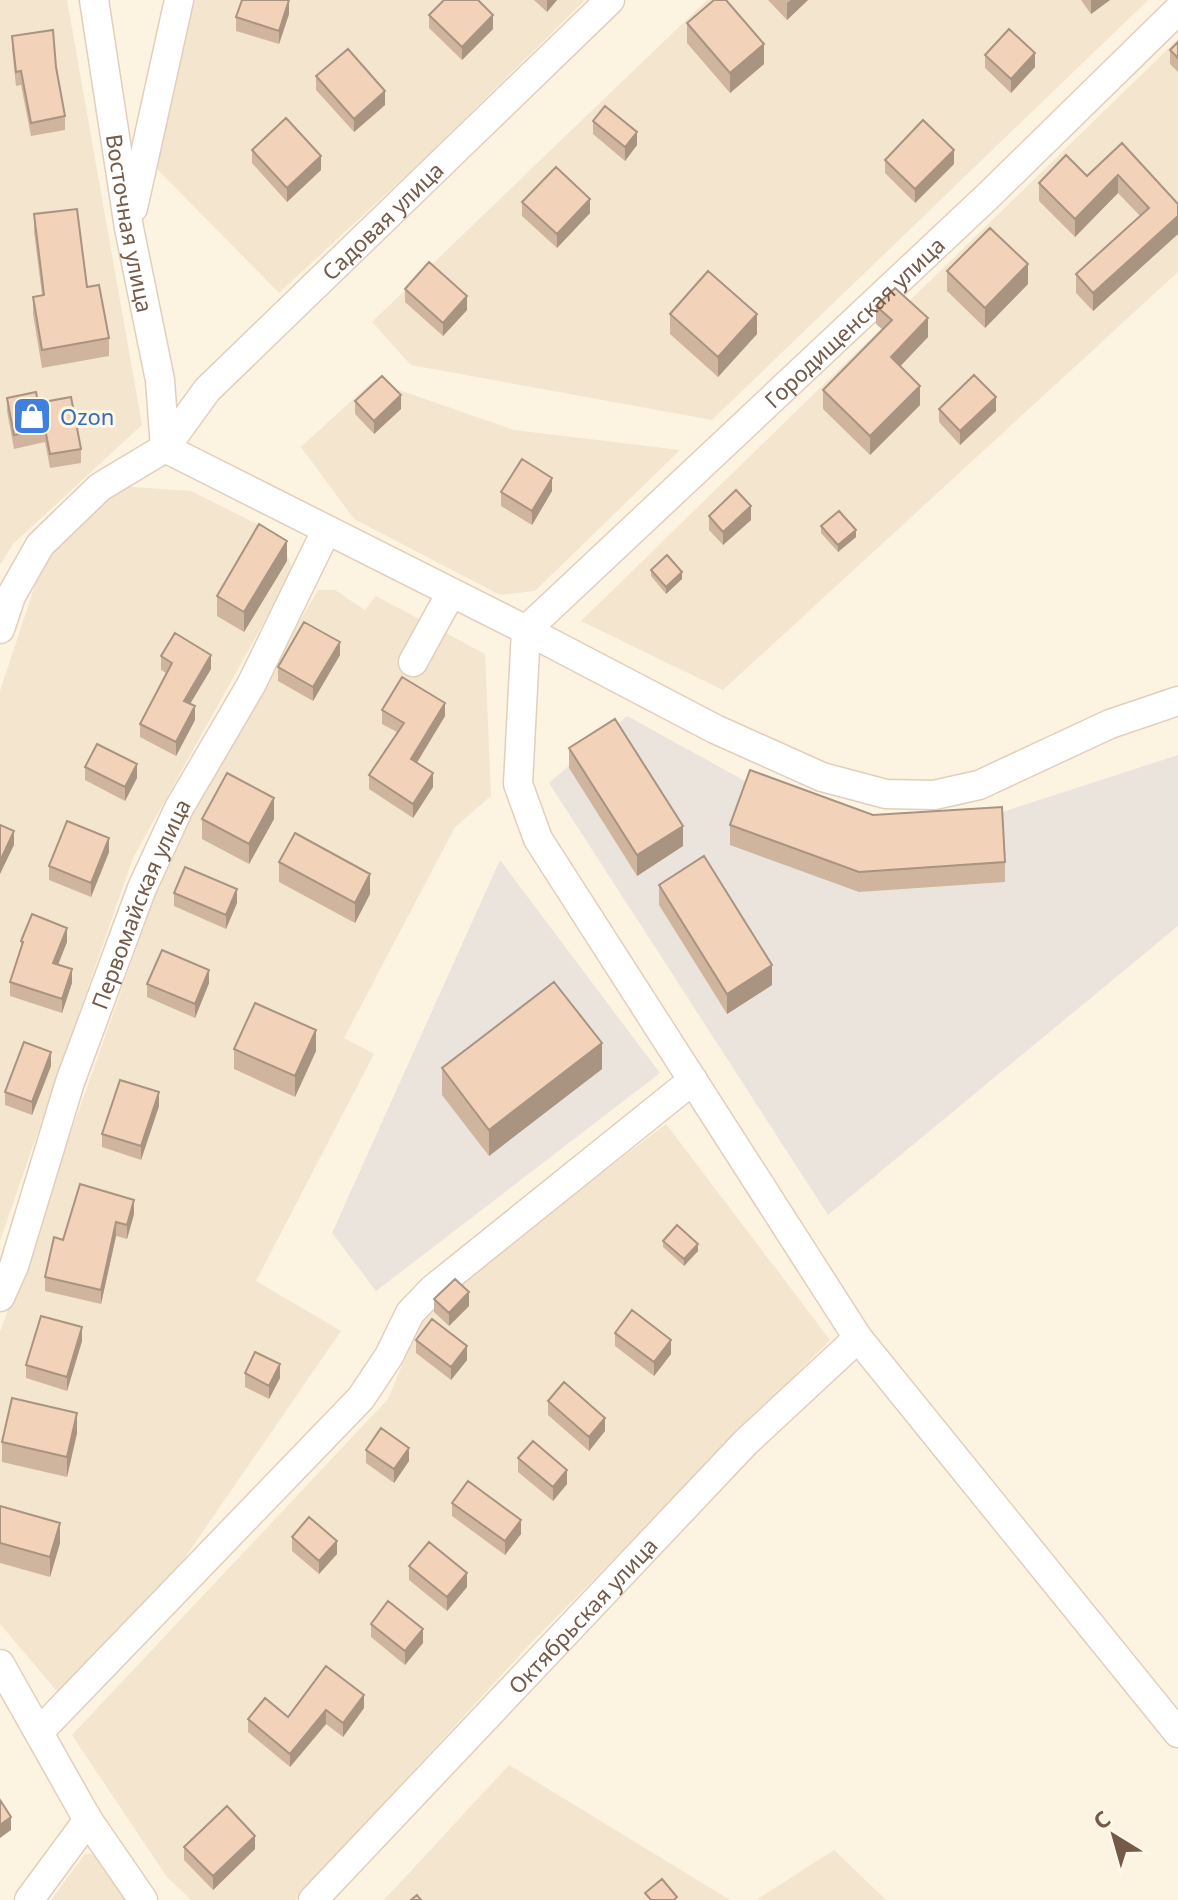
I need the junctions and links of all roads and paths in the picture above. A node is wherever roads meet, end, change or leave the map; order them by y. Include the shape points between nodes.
1 (94, 0) edge
2 (179, 0) edge
3 (610, 0) edge
4 (1178, 10) edge
5 (129, 228) junction
6 (165, 448) junction
7 (326, 531) junction
8 (451, 593) junction
9 (0, 629) edge
10 (526, 630) junction
11 (413, 662) dead end
12 (1178, 701) edge
13 (693, 1080) junction
14 (0, 1297) edge
15 (858, 1338) junction
16 (0, 1664) edge
17 (40, 1731) junction
18 (1178, 1733) edge
19 (88, 1820) junction
20 (29, 1900) edge
21 (143, 1900) edge
22 (313, 1900) edge

1 - 5 street, Восточная улица
2 - 5 street
3 - 6 street, Садовая улица via 207,390
4 - 10 street, Городищенская улица
5 - 6 street, Восточная улица via 160,380
6 - 7 street
6 - 9 street via 100,487 40,545 11,596
7 - 8 street
7 - 14 street, Первомайская улица via 142,888 70,1082
8 - 10 street
8 - 11 street
10 - 12 street via 715,729 822,777 886,794 934,795 979,785 1110,724
10 - 13 street via 518,784 538,839
13 - 15 street
13 - 17 street via 433,1289 410,1313 361,1398
15 - 18 street
15 - 22 street, Октябрьская улица via 746,1442
16 - 17 street
17 - 19 street
19 - 20 street
19 - 21 street

